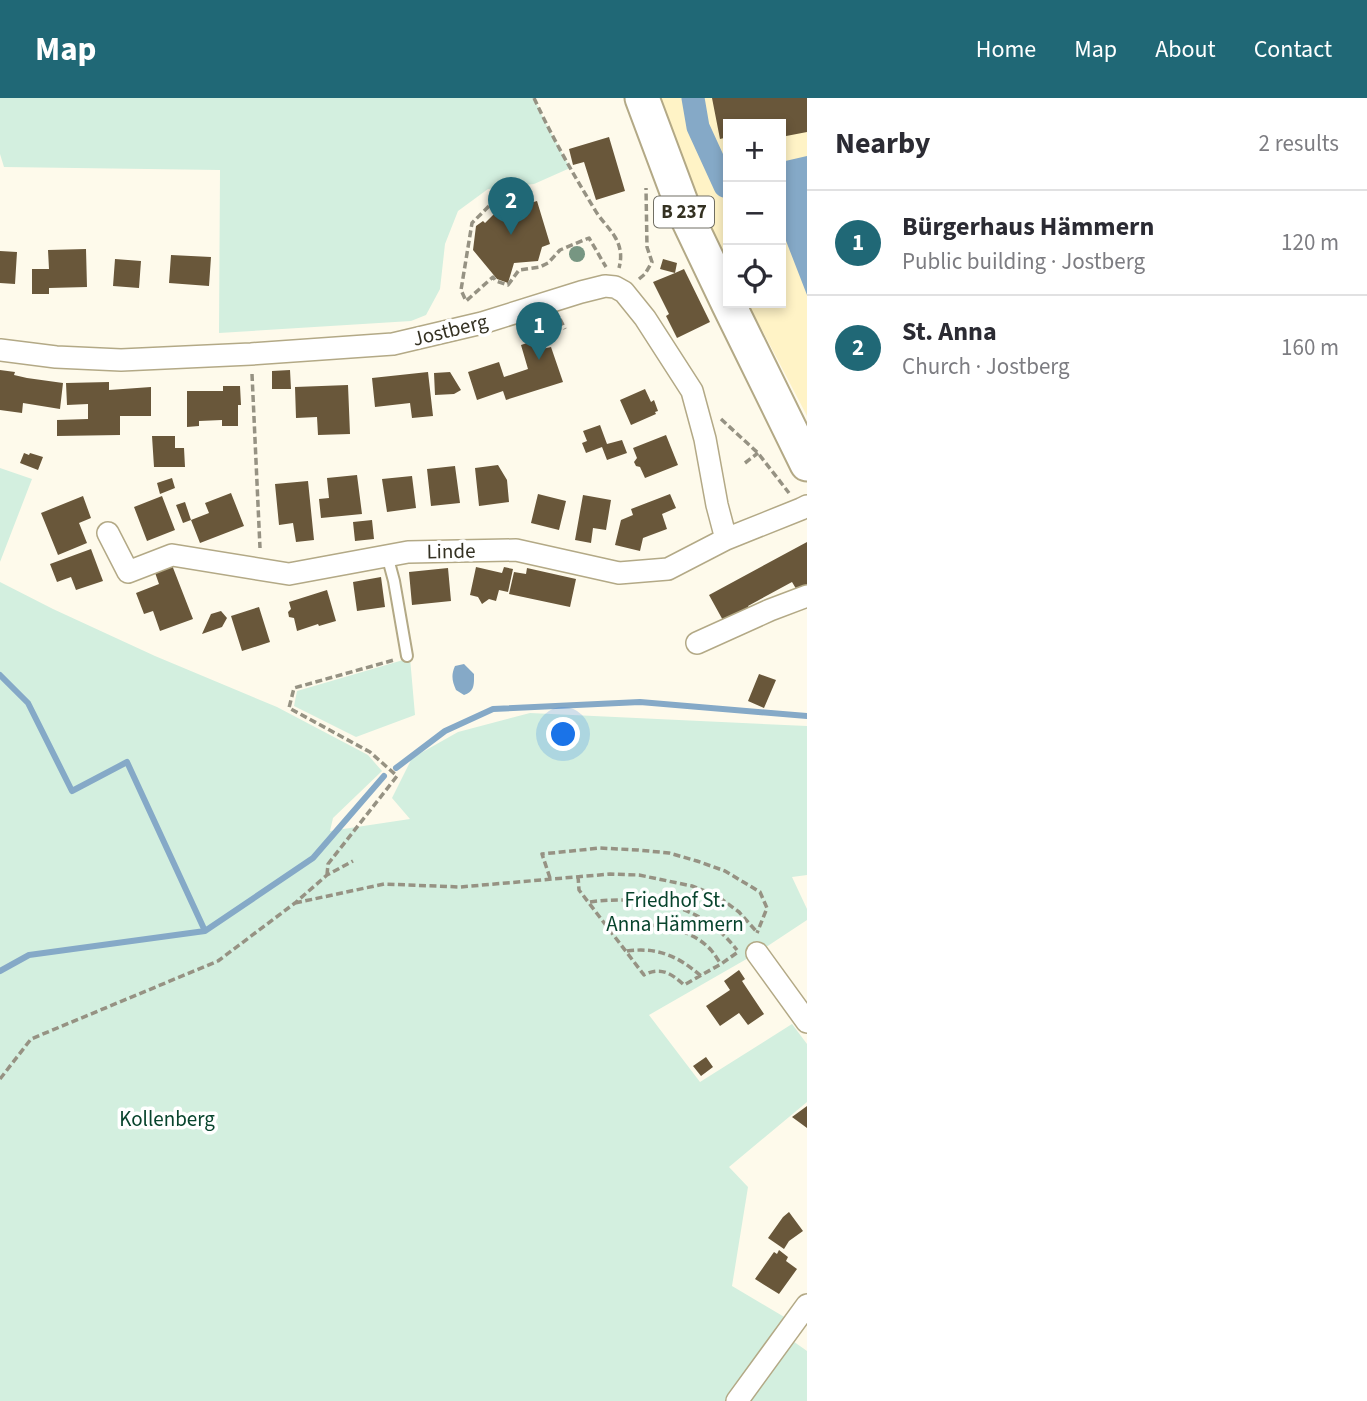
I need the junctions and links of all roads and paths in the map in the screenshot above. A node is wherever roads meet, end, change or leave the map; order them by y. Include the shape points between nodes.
1 (534, 98) edge
2 (642, 98) edge
3 (646, 182) dead end
4 (489, 206) dead end
5 (645, 274) dead end
6 (610, 287) junction
7 (723, 293) edge
8 (730, 308) edge
9 (0, 350) edge
10 (251, 354) junction
11 (720, 418) dead end
12 (758, 453) junction
13 (745, 463) dead end
14 (807, 464) edge
15 (804, 508) edge
16 (108, 533) dead end
17 (726, 539) junction
18 (261, 540) dead end
19 (387, 555) junction
20 (807, 596) edge
21 (697, 643) dead end
22 (407, 656) joint
23 (352, 862) dead end
24 (327, 875) junction
25 (578, 876) junction
26 (550, 878) junction
27 (589, 902) junction
28 (295, 903) junction
29 (609, 928) junction
30 (757, 942) junction
31 (627, 951) junction
32 (721, 964) junction
33 (701, 976) junction
34 (807, 1022) edge
35 (0, 1079) edge
36 (807, 1305) edge
37 (737, 1401) edge

1 - 6 path via 597,214 615,237 622,256
2 - 7 main road, B 237 via 685,213
3 - 5 path via 647,247 652,262
4 - 6 path via 472,223 461,290 466,301 493,277 508,285 519,270 540,267 559,250 589,238 606,266
6 - 10 street, Jostberg via 393,344
6 - 17 street via 624,292 645,318 692,391
8 - 14 main road, B 237
9 - 10 street, Jostberg via 121,360
10 - 18 path
11 - 12 path
12 - 13 path
12 - 15 path
15 - 17 street, Linde
16 - 19 street, Linde via 128,572 172,555 289,574
17 - 19 street, Linde via 668,569 620,573 516,550
19 - 22 lane
20 - 21 street
22 - 24 path via 294,688 289,708 370,752 397,776 328,864
23 - 24 path
24 - 28 path
25 - 26 path
25 - 27 path via 579,890
25 - 30 path via 639,876 692,886 716,895 739,912
26 - 28 path via 460,887 384,884
26 - 30 path via 542,854 625,849 697,861 760,892 767,908
27 - 29 path
27 - 32 path via 639,901 684,909 714,925 739,952
28 - 35 path via 218,961 32,1039
29 - 31 path
29 - 32 path via 644,925 675,930 702,943
30 - 34 street
31 - 33 path via 670,955
31 - 33 path via 644,975 670,973 684,985
32 - 33 path
36 - 37 street

